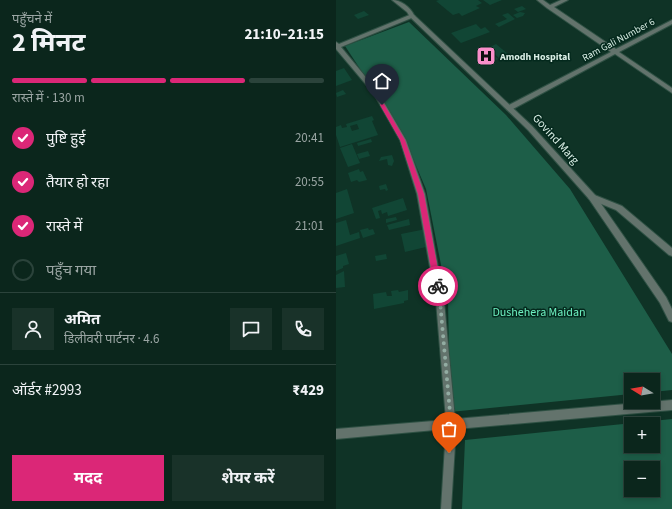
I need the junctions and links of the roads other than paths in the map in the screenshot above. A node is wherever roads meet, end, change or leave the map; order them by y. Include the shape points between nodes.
1 (395, 0) edge
2 (540, 0) edge
3 (564, 0) edge
4 (549, 7) junction
5 (412, 16) junction
6 (672, 22) edge
7 (337, 45) edge
8 (615, 52) junction
9 (672, 91) edge
10 (509, 108) junction
11 (592, 197) junction
12 (672, 253) edge
13 (672, 318) edge
14 (672, 406) edge
15 (451, 424) junction
16 (336, 434) edge
17 (446, 509) edge

1 - 5 street, Govind Marg
2 - 4 street
3 - 4 street
4 - 8 street
5 - 7 street
5 - 10 street, Govind Marg
6 - 8 street, Ram Gali Number 6
7 - 15 street via 376,93 403,140 421,194 440,301
8 - 9 street
8 - 10 street, Ram Gali Number 6
10 - 11 street, Govind Marg
11 - 12 street via 619,208
11 - 13 street, Govind Marg via 663,300
14 - 15 street
15 - 16 street
15 - 17 street

